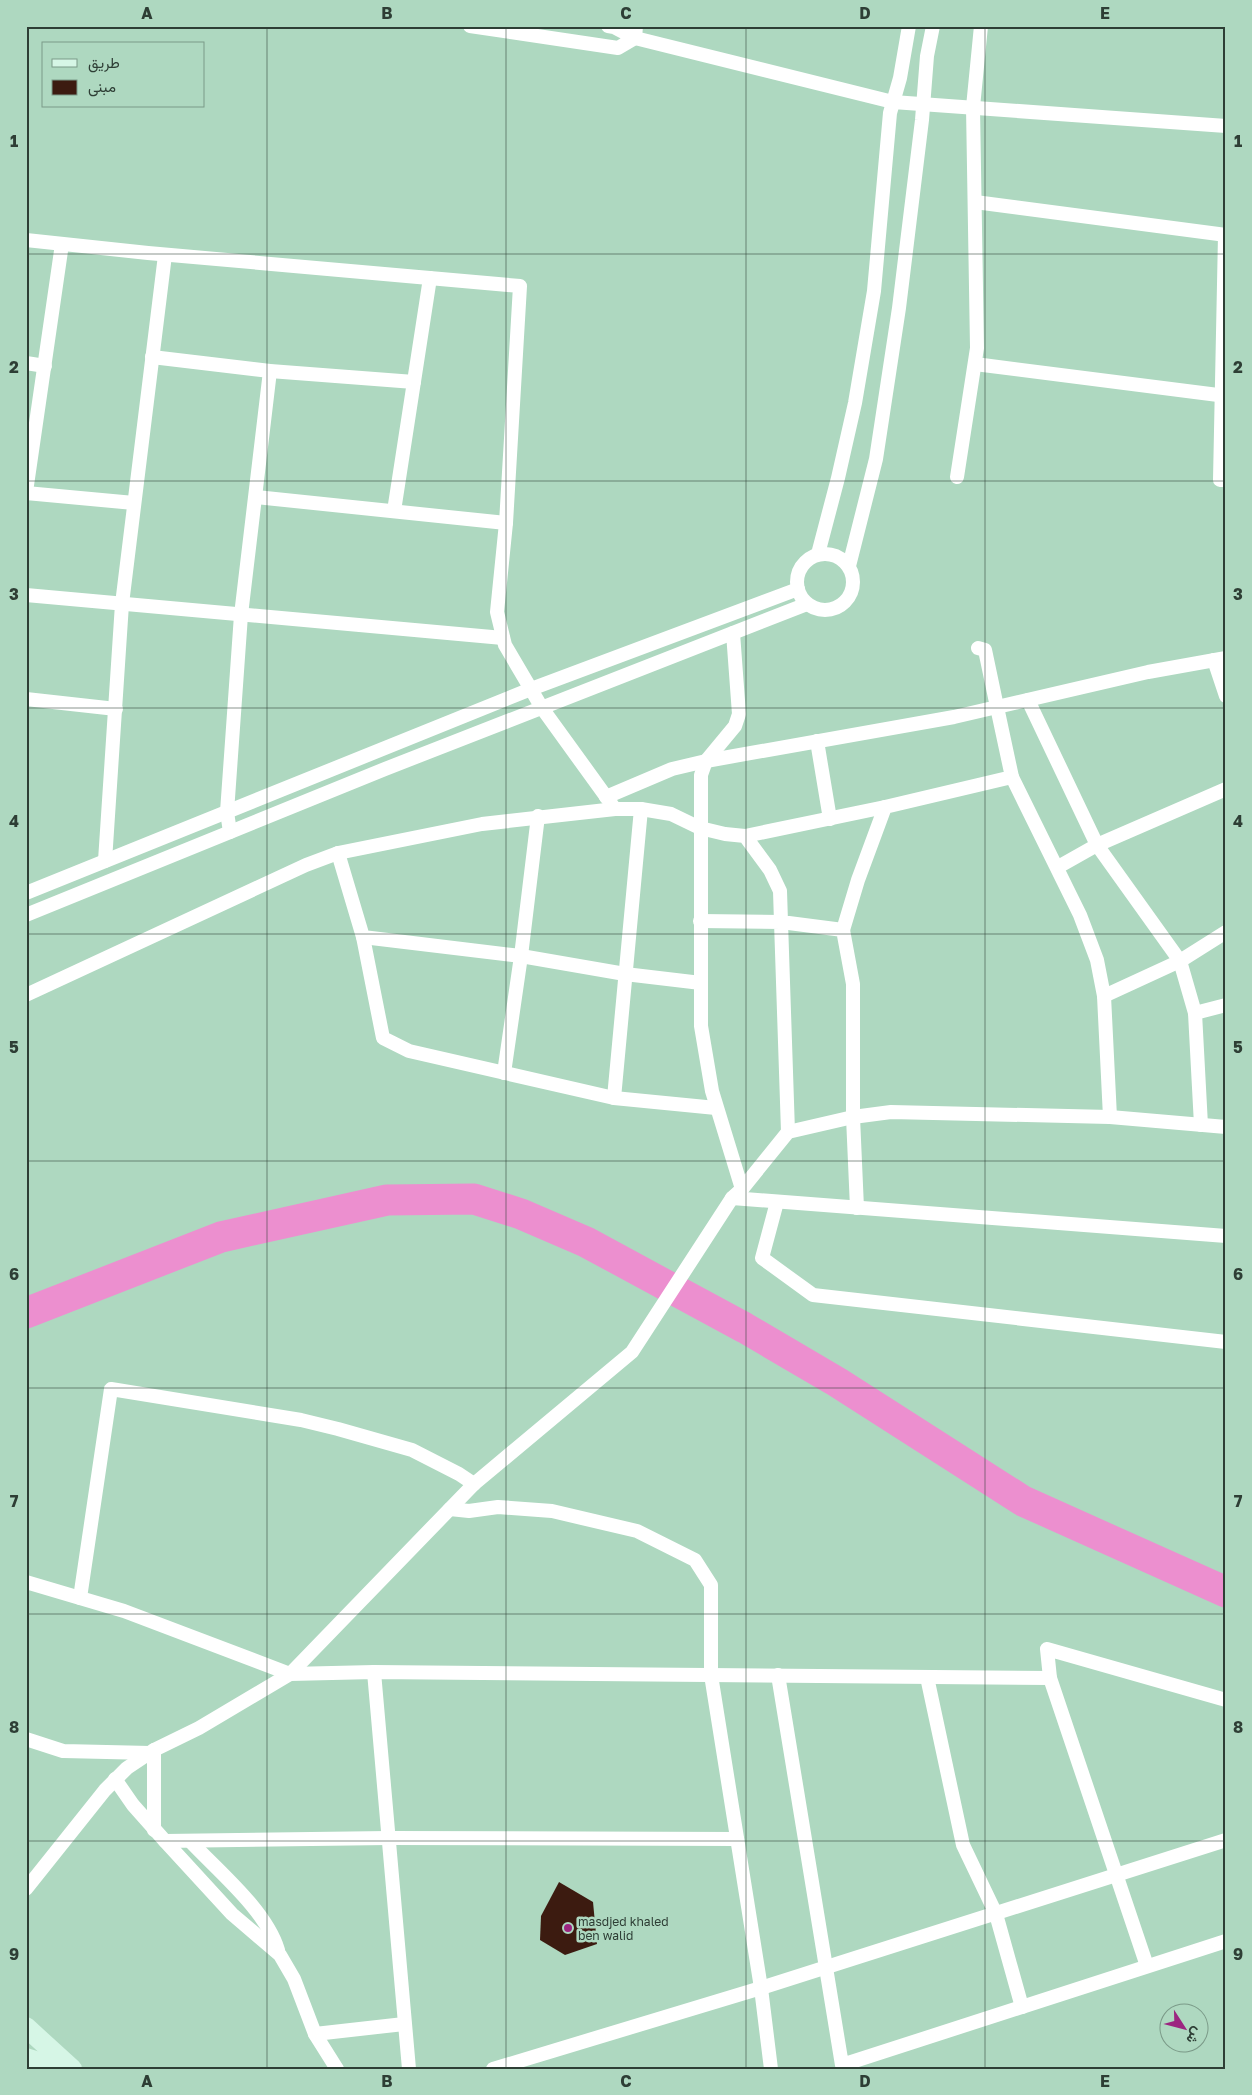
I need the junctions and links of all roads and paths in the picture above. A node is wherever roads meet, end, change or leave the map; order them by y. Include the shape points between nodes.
1 (470, 26) edge
2 (608, 26) edge
3 (909, 26) edge
4 (933, 26) edge
5 (981, 26) edge
6 (636, 32) edge
7 (893, 102) junction
8 (923, 103) junction
9 (973, 107) junction
10 (1226, 126) edge
11 (975, 202) junction
12 (1225, 235) edge
13 (26, 240) edge
14 (62, 244) junction
15 (164, 255) junction
16 (430, 278) junction
17 (152, 357) junction
18 (26, 364) edge
19 (975, 364) junction
20 (44, 366) junction
21 (270, 371) junction
22 (414, 382) junction
23 (1224, 395) edge
24 (957, 477) dead end
25 (1226, 480) edge
26 (26, 492) edge
27 (256, 497) junction
28 (134, 503) junction
29 (394, 511) junction
30 (506, 523) junction
31 (818, 554) junction
32 (849, 566) junction
33 (798, 589) junction
34 (26, 595) edge
35 (122, 604) junction
36 (807, 604) junction
37 (241, 615) junction
38 (733, 633) junction
39 (503, 638) junction
40 (978, 648) dead end
41 (1220, 659) edge
42 (531, 689) junction
43 (1226, 696) edge
44 (26, 699) edge
45 (1028, 700) junction
46 (997, 707) junction
47 (542, 708) junction
48 (116, 710) junction
49 (817, 741) junction
50 (706, 761) junction
51 (1012, 777) junction
52 (1226, 789) edge
53 (606, 797) junction
54 (885, 807) junction
55 (615, 809) junction
56 (641, 809) junction
57 (227, 812) junction
58 (538, 816) junction
59 (830, 819) junction
60 (700, 828) junction
61 (230, 832) junction
62 (745, 836) junction
63 (1097, 845) junction
64 (338, 853) junction
65 (105, 861) junction
66 (1058, 867) junction
67 (26, 893) edge
68 (26, 915) edge
69 (700, 921) junction
70 (780, 922) junction
71 (843, 930) junction
72 (1226, 932) edge
73 (363, 937) junction
74 (522, 956) junction
75 (1180, 961) junction
76 (625, 974) junction
77 (701, 983) junction
78 (28, 989) edge
79 (1104, 996) junction
80 (1226, 1005) edge
81 (1194, 1012) junction
82 (504, 1073) junction
83 (614, 1098) junction
84 (716, 1108) junction
85 (853, 1117) junction
86 (1110, 1117) junction
87 (1201, 1125) junction
88 (1226, 1127) edge
89 (788, 1132) junction
90 (737, 1194) junction
91 (777, 1202) junction
92 (857, 1208) junction
93 (1226, 1236) edge
94 (1226, 1342) edge
95 (474, 1484) junction
96 (450, 1509) junction
97 (26, 1582) edge
98 (80, 1598) junction
99 (374, 1672) junction
100 (290, 1674) junction
101 (711, 1675) junction
102 (778, 1675) junction
103 (927, 1677) junction
104 (1050, 1678) junction
105 (1226, 1700) edge
106 (26, 1739) edge
107 (152, 1752) junction
108 (115, 1779) junction
109 (154, 1830) junction
110 (388, 1838) junction
111 (737, 1839) junction
112 (1226, 1840) edge
113 (164, 1841) junction
114 (190, 1841) junction
115 (1117, 1876) junction
116 (26, 1889) edge
117 (996, 1914) junction
118 (1226, 1941) edge
119 (280, 1955) junction
120 (826, 1966) junction
121 (1147, 1966) junction
122 (761, 1988) junction
123 (1022, 2007) junction
124 (404, 2024) junction
125 (26, 2028) edge
126 (316, 2034) junction
127 (26, 2058) edge
128 (48, 2069) edge
129 (72, 2069) edge
130 (337, 2069) edge
131 (409, 2069) edge
132 (493, 2069) edge
133 (771, 2069) edge

1 - 6 street via 618,48
2 - 6 street
3 - 7 street
4 - 8 street
5 - 9 street
6 - 7 street
7 - 8 street
7 - 31 street via 874,291 855,403
8 - 9 street
8 - 32 street via 899,308 876,459
9 - 10 street
9 - 11 street
11 - 12 street
11 - 19 street
12 - 23 street
13 - 14 street
14 - 15 street
14 - 20 street
15 - 16 street
15 - 17 street
16 - 22 street
16 - 30 street via 520,286
17 - 21 street
17 - 28 street
18 - 20 street
19 - 23 street
19 - 24 street
20 - 26 street
21 - 22 street
21 - 27 street
22 - 29 street
23 - 25 street via 1220,480
26 - 28 street
27 - 29 street
27 - 37 street
28 - 35 street
29 - 30 street
30 - 39 street via 497,612
31 - 32 street via 835,555
31 - 33 street via 803,564 796,580
32 - 36 street via 852,592 841,606 824,610
33 - 36 street
33 - 42 street
34 - 35 street
35 - 37 street
35 - 48 street
36 - 38 street
37 - 39 street
37 - 57 street
38 - 47 street
38 - 50 street via 739,714 735,726
39 - 42 street
40 - 46 street via 984,650
41 - 43 street
41 - 45 street
42 - 47 street
42 - 57 street
44 - 48 street
45 - 46 street
45 - 63 street
46 - 49 street
46 - 51 street
47 - 53 street
47 - 61 street
48 - 65 street
49 - 50 street
49 - 59 street
50 - 53 street via 672,769
50 - 60 street via 701,775
51 - 54 street
51 - 66 street
52 - 63 street
53 - 55 street
54 - 59 street
54 - 71 street via 862,865
55 - 56 street
55 - 58 street
56 - 60 street via 672,814
56 - 76 street
57 - 61 street
57 - 65 street
58 - 64 street
58 - 74 street
59 - 62 street
60 - 62 street
60 - 69 street
61 - 68 street
62 - 70 street via 770,870 780,891
63 - 66 street
63 - 75 street
64 - 73 street
64 - 78 street
65 - 67 street
66 - 79 street via 1097,960
69 - 70 street
69 - 77 street
70 - 71 street
70 - 89 street
71 - 85 street via 853,984
72 - 75 street
73 - 74 street
73 - 82 street via 383,1038 409,1051
74 - 76 street
74 - 82 street
75 - 79 street
75 - 81 street
76 - 77 street
76 - 83 street
77 - 84 street via 700,1026
79 - 86 street
80 - 81 street
81 - 87 street
82 - 83 street
83 - 84 street
84 - 90 street
85 - 86 street via 891,1112
85 - 89 street
85 - 92 street
86 - 87 street
87 - 88 street
89 - 90 street
90 - 91 street
90 - 95 street via 632,1352
91 - 92 street
91 - 94 street via 762,1258 813,1295
92 - 93 street
95 - 96 street
95 - 98 street via 412,1450 338,1428 111,1388
96 - 100 street
96 - 101 street via 469,1511 498,1507 552,1511 637,1530 695,1560 711,1584
97 - 98 street
98 - 100 street via 124,1611
99 - 100 street
99 - 101 street
99 - 110 street
100 - 107 street
101 - 102 street
101 - 111 street
102 - 103 street
102 - 120 street
103 - 104 street
103 - 117 street via 963,1845
104 - 105 street via 1047,1649
104 - 115 street
106 - 107 street via 62,1751
107 - 108 street
107 - 109 street
108 - 109 street
108 - 116 street
109 - 113 street
110 - 111 street
110 - 114 street
110 - 124 street
111 - 122 street
112 - 115 street
113 - 114 street
113 - 119 street via 237,1918
114 - 119 street via 257,1912 271,1932
115 - 117 street
115 - 121 street
117 - 120 street
117 - 123 street
118 - 121 street
119 - 126 street via 294,1979
120 - 122 street
120 - 123 street via 842,2065
121 - 123 street
122 - 132 street
122 - 133 street
124 - 126 street
124 - 131 street
125 - 129 main road
126 - 130 street
127 - 128 main road

